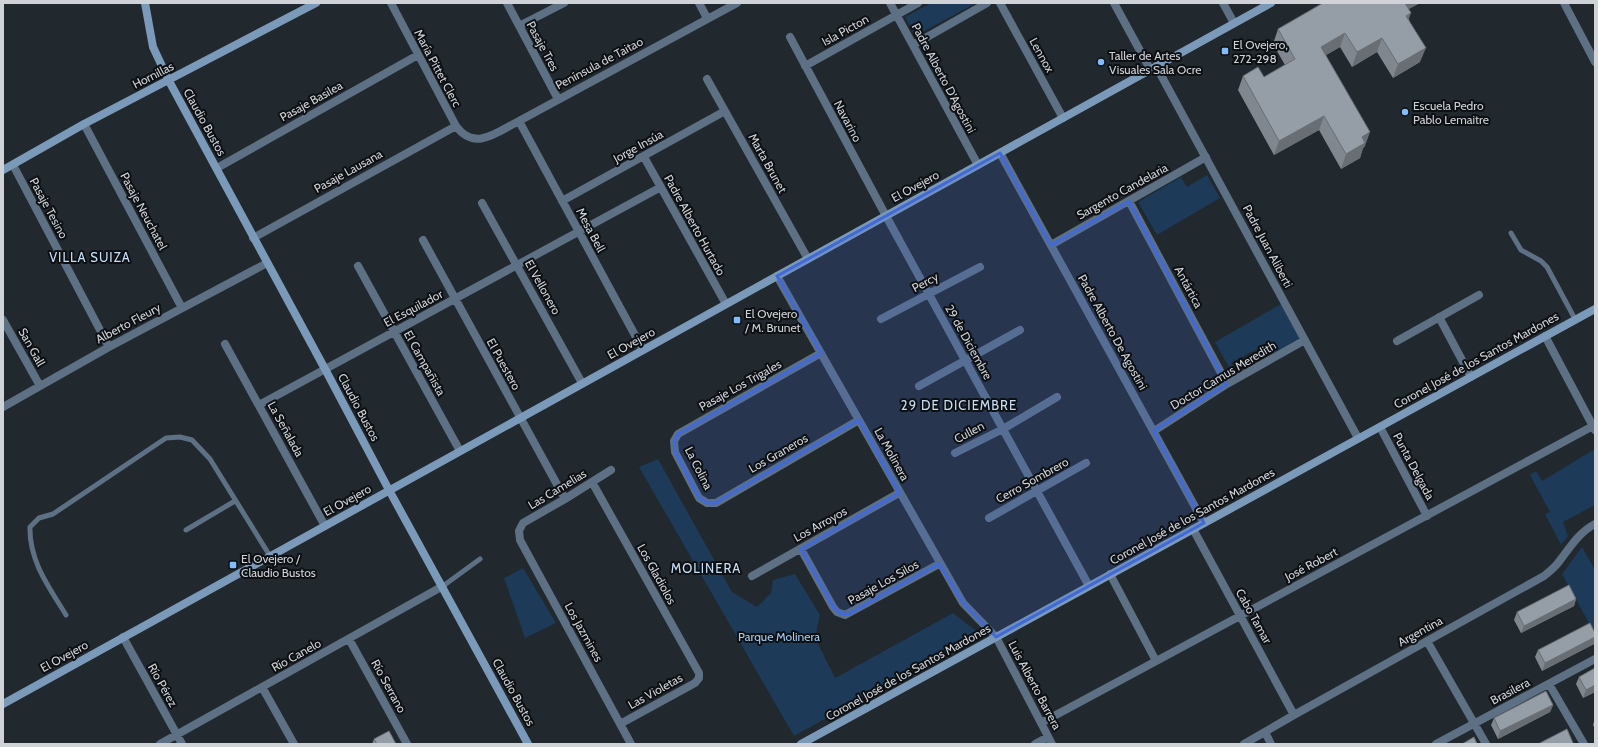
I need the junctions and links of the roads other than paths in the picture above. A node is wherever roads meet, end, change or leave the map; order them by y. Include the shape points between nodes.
1 (145, 3) edge
2 (316, 3) edge
3 (390, 3) edge
4 (507, 3) edge
5 (564, 3) edge
6 (699, 3) edge
7 (737, 3) edge
8 (890, 3) edge
9 (918, 3) edge
10 (987, 3) edge
11 (1000, 3) edge
12 (1114, 3) edge
13 (1223, 3) edge
14 (1271, 3) edge
15 (1564, 3) edge
16 (896, 15) junction
17 (707, 18) junction
18 (1234, 23) junction
19 (519, 26) junction
20 (790, 38) dead end
21 (913, 45) junction
22 (418, 55) junction
23 (1595, 62) edge
24 (805, 66) junction
25 (1153, 67) junction
26 (707, 79) dead end
27 (169, 81) junction
28 (558, 100) junction
29 (725, 111) junction
30 (1063, 118) junction
31 (519, 121) junction
32 (84, 124) junction
33 (456, 126) junction
34 (471, 138) joint
35 (1000, 153) junction
36 (644, 157) junction
37 (1206, 157) junction
38 (13, 165) junction
39 (978, 165) junction
40 (217, 168) junction
41 (3, 170) edge
42 (661, 187) junction
43 (562, 201) junction
44 (1129, 201) junction
45 (482, 203) dead end
46 (886, 216) junction
47 (579, 232) junction
48 (1511, 233) dead end
49 (253, 238) junction
50 (423, 240) dead end
51 (1051, 245) junction
52 (808, 258) junction
53 (266, 263) junction
54 (517, 265) junction
55 (358, 266) dead end
56 (980, 267) dead end
57 (777, 276) junction
58 (929, 294) junction
59 (1479, 295) dead end
60 (455, 299) junction
61 (726, 304) junction
62 (182, 308) junction
63 (1595, 309) edge
64 (1439, 317) junction
65 (881, 319) dead end
66 (1575, 319) junction
67 (3, 320) edge
68 (1020, 330) dead end
69 (394, 332) junction
70 (1545, 336) junction
71 (1305, 340) junction
72 (1397, 341) dead end
73 (225, 344) dead end
74 (109, 347) junction
75 (643, 350) junction
76 (821, 353) junction
77 (965, 360) junction
78 (325, 369) junction
79 (1471, 377) junction
80 (582, 383) junction
81 (1227, 384) junction
82 (40, 386) junction
83 (919, 386) dead end
84 (1057, 397) dead end
85 (259, 405) junction
86 (3, 407) edge
87 (520, 418) junction
88 (860, 420) junction
89 (1380, 426) junction
90 (1003, 428) junction
91 (1594, 428) edge
92 (1154, 431) junction
93 (1358, 438) junction
94 (674, 441) joint
95 (460, 451) junction
96 (955, 453) dead end
97 (1086, 463) dead end
98 (610, 470) dead end
99 (592, 482) junction
100 (389, 490) junction
101 (1037, 491) junction
102 (900, 493) junction
103 (564, 499) junction
104 (235, 501) junction
105 (707, 503) joint
106 (1427, 516) junction
107 (989, 518) dead end
108 (1204, 523) junction
109 (1595, 524) edge
110 (325, 526) junction
111 (1193, 529) junction
112 (186, 530) dead end
113 (519, 531) joint
114 (801, 549) junction
115 (270, 556) junction
116 (480, 560) dead end
117 (939, 564) junction
118 (1110, 574) junction
119 (752, 576) dead end
120 (442, 586) junction
121 (1089, 586) junction
122 (66, 615) dead end
123 (1240, 616) junction
124 (996, 637) junction
125 (123, 638) junction
126 (349, 639) junction
127 (1427, 641) junction
128 (1595, 659) edge
129 (1156, 661) junction
130 (699, 678) joint
131 (1549, 684) junction
132 (262, 687) junction
133 (3, 704) edge
134 (1294, 715) junction
135 (1041, 723) junction
136 (1475, 723) junction
137 (620, 724) junction
138 (1265, 732) junction
139 (177, 735) junction
140 (1050, 740) edge
141 (160, 744) edge
142 (182, 744) edge
143 (294, 744) edge
144 (408, 744) edge
145 (528, 744) edge
146 (631, 744) edge
147 (801, 744) edge
148 (1035, 744) edge
149 (1244, 744) edge
150 (1271, 744) edge
151 (1436, 744) edge
152 (1486, 744) edge
153 (1584, 744) edge

1 - 27 street, Claudio Bustos via 153,47
2 - 27 street, Hornillas
3 - 22 street, María Pittet Clerc
4 - 19 street, Pasaje Tres
5 - 19 street
6 - 17 street
7 - 17 street, Península de Taitao
8 - 16 street, Padre Alberto D'Agostini
9 - 16 street, Isla Picton
10 - 21 street
11 - 30 street, Lennox
12 - 25 street, Padre Juan Aliberti
13 - 18 street
14 - 18 street, El Ovejero
15 - 23 street
16 - 21 street, Padre Alberto D'Agostini
16 - 24 street, Isla Picton
17 - 28 street, Península de Taitao
18 - 25 street, El Ovejero
19 - 28 street, Pasaje Tres
20 - 24 street, Navarino
21 - 39 street, Padre Alberto D'Agostini
22 - 33 street, María Pittet Clerc
22 - 40 street, Pasaje Basilea
24 - 46 street, Navarino
25 - 30 street, El Ovejero
25 - 37 street, Padre Juan Aliberti
26 - 29 street, Marta Brunet
27 - 32 street, Hornillas
27 - 40 street, Claudio Bustos
28 - 31 street, Península de Taitao
29 - 36 street, Jorge Insúa
29 - 52 street, Marta Brunet
30 - 35 street, El Ovejero
31 - 34 street, Península de Taitao via 486,138
31 - 43 street, Mesa Bell
32 - 38 street, Hornillas
32 - 62 street, Pasaje Neuchatel
33 - 34 street, María Pittet Clerc
33 - 49 street, Pasaje Lausana
35 - 39 street, El Ovejero
35 - 51 street, Padre Alberto De Agostini
36 - 42 street, Padre Alberto Hurtado
36 - 43 street, Jorge Insúa
37 - 44 street, Sargento Candelaria
37 - 71 street, Padre Juan Aliberti
38 - 41 street, Hornillas
38 - 74 street, Pasaje Tesino
39 - 46 street, El Ovejero
40 - 49 street, Claudio Bustos
42 - 47 street, El Esquilador
42 - 61 street, Padre Alberto Hurtado
43 - 47 street, Mesa Bell
44 - 51 street, Sargento Candelaria
44 - 81 street, Antártica
45 - 54 street, El Vellonero
46 - 52 street, El Ovejero
46 - 58 street, 29 de Diciembre
47 - 54 street, El Esquilador
47 - 75 street, Mesa Bell
48 - 66 lane via 1521,250 1547,267
49 - 53 street, Claudio Bustos
50 - 60 street, El Puestero
51 - 92 street, Padre Alberto De Agostini
52 - 57 street, El Ovejero
53 - 62 street, Alberto Fleury
53 - 78 street, Claudio Bustos
54 - 60 street, El Esquilador
54 - 80 street, El Vellonero
55 - 69 street, El Campañista
56 - 58 street, Percy
57 - 61 street, El Ovejero
57 - 76 street, La Molinera
58 - 65 street, Percy
58 - 77 street, 29 de Diciembre
59 - 64 street
60 - 69 street, El Esquilador
60 - 87 street, El Puestero
61 - 75 street, El Ovejero
62 - 74 street, Alberto Fleury
63 - 66 street, Coronel José de los Santos Mardones
64 - 72 street
64 - 79 street
66 - 70 street, Coronel José de los Santos Mardones
67 - 82 street, San Gall
68 - 77 street
69 - 78 street, El Esquilador
69 - 95 street, El Campañista
70 - 79 street, Coronel José de los Santos Mardones
70 - 91 street
71 - 81 street, Doctor Camus Meredith
71 - 93 street, Padre Juan Aliberti
73 - 85 street, La Señalada
74 - 82 street, Alberto Fleury
75 - 80 street, El Ovejero
76 - 88 street, La Molinera
76 - 94 street, Pasaje Los Trigales via 678,434
77 - 83 street
77 - 90 street, 29 de Diciembre
78 - 85 street, El Esquilador
78 - 100 street, Claudio Bustos
79 - 89 street, Coronel José de los Santos Mardones
80 - 87 street, El Ovejero
81 - 92 street, Doctor Camus Meredith
82 - 86 street, Alberto Fleury
84 - 90 street, Cullen
85 - 110 street, La Señalada
87 - 95 street, El Ovejero
87 - 103 street, El Puestero
88 - 102 street, La Molinera
88 - 105 street, Los Graneros via 716,503
89 - 93 street, Coronel José de los Santos Mardones
89 - 106 street, Punta Delgada
90 - 96 street, Cullen
90 - 101 street, 29 de Diciembre
91 - 106 street, José Robert
92 - 108 street, Padre Alberto De Agostini
93 - 108 street, Coronel José de los Santos Mardones
94 - 105 street, La Colina via 675,452 699,498
95 - 100 street, El Ovejero
97 - 101 street, Cerro Sombrero
98 - 99 street, Las Camelias
99 - 103 street, Las Camelias
99 - 130 street, Los Gladiolos via 699,673
100 - 110 street, El Ovejero
100 - 120 street, Claudio Bustos
101 - 107 street, Cerro Sombrero
101 - 121 street, 29 de Diciembre
102 - 114 street, Los Arroyos
102 - 117 street, La Molinera
103 - 113 street, Las Camelias via 523,523
104 - 112 lane
104 - 115 lane
104 - 122 lane via 210,459 192,440 180,437 166,438 52,514 39,518 30,527 35,562
106 - 123 street, José Robert
108 - 111 street, Coronel José de los Santos Mardones
109 - 127 street, Argentina via 1570,545 1557,565 1544,576
110 - 115 street, El Ovejero
111 - 118 street, Coronel José de los Santos Mardones
111 - 123 street, Cabo Tamar
113 - 137 street, Los Jazmines via 520,540
114 - 117 street, Pasaje Los Silos via 837,612 845,615
114 - 119 street, Los Arroyos
115 - 125 street, El Ovejero
116 - 120 lane
117 - 124 street, La Molinera via 963,603
118 - 121 street, Coronel José de los Santos Mardones
118 - 129 street
120 - 126 street, Río Canelo
120 - 145 street, Claudio Bustos
121 - 124 street, Coronel José de los Santos Mardones
123 - 129 street, José Robert
123 - 134 street, Cabo Tamar
124 - 135 street, Luis Alberto Barrera
124 - 147 street, Coronel José de los Santos Mardones
125 - 133 street, El Ovejero
125 - 139 street, Río Pérez
126 - 132 street, Río Canelo
126 - 144 street, Río Serrano
127 - 134 street, Argentina
127 - 136 street
128 - 131 street, Brasilera
129 - 135 street, José Robert
130 - 137 street, Las Violetas via 695,683
131 - 136 street, Brasilera
131 - 153 street
132 - 139 street, Río Canelo
132 - 143 street
134 - 138 street, Argentina
135 - 140 street, Luis Alberto Barrera
136 - 151 street, Brasilera
136 - 152 street
137 - 146 street, Los Jazmines
138 - 149 street, Argentina
138 - 150 street
139 - 141 street, Río Canelo
139 - 142 street, Río Pérez
140 - 148 street

